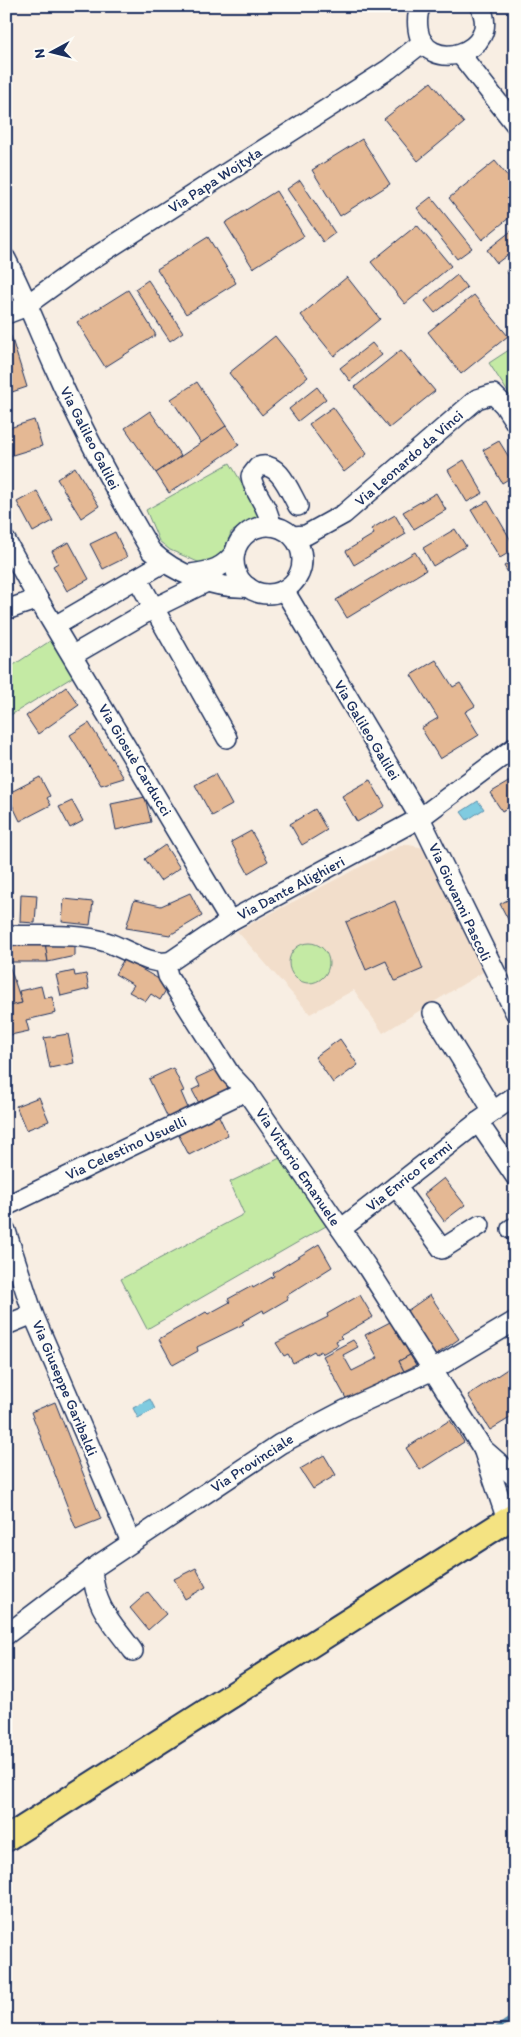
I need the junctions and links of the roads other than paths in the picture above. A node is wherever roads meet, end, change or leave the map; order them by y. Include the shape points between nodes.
1 (421, 6) edge
2 (480, 6) edge
3 (423, 42) junction
4 (460, 54) junction
5 (515, 124) edge
6 (6, 259) edge
7 (30, 306) junction
8 (6, 314) edge
9 (515, 422) edge
10 (267, 507) junction
11 (271, 526) junction
12 (293, 536) junction
13 (6, 541) edge
14 (235, 552) junction
15 (163, 563) junction
16 (186, 573) junction
17 (137, 578) junction
18 (209, 581) junction
19 (248, 587) junction
20 (284, 590) junction
21 (173, 597) junction
22 (38, 599) junction
23 (154, 608) junction
24 (6, 610) edge
25 (56, 626) junction
26 (73, 655) junction
27 (226, 738) dead end
28 (515, 747) edge
29 (420, 818) junction
30 (230, 921) junction
31 (6, 935) edge
32 (165, 963) junction
33 (515, 1012) edge
34 (433, 1013) dead end
35 (246, 1091) junction
36 (515, 1096) edge
37 (493, 1111) junction
38 (478, 1122) junction
39 (515, 1176) edge
40 (396, 1186) junction
41 (6, 1206) edge
42 (480, 1225) dead end
43 (341, 1229) junction
44 (7, 1239) edge
45 (33, 1314) junction
46 (515, 1321) edge
47 (6, 1325) edge
48 (433, 1370) junction
49 (483, 1449) junction
50 (515, 1477) edge
51 (511, 1517) edge
52 (131, 1542) junction
53 (92, 1570) junction
54 (6, 1635) edge
55 (133, 1651) dead end
56 (6, 1839) edge

1 - 3 street via 417,21
2 - 4 street via 483,31 470,49
3 - 4 street via 440,54
3 - 7 street, Via Papa Wojtyła via 389,69 75,270 32,301
4 - 5 street
6 - 7 street, Via Galileo Galilei
7 - 8 street, Via Papa Wojtyła
7 - 15 street, Via Galileo Galilei via 54,367 83,426 151,552
9 - 12 street, Via Leonardo da Vinci via 493,394 477,399 344,514 306,535
10 - 10 street via 251,476 258,467 268,465 276,470 294,500
10 - 11 street
11 - 12 street
11 - 14 street via 248,532
12 - 20 street via 301,550 302,565 296,580
13 - 22 street, Via Giosuè Carducci
14 - 16 street via 219,568
14 - 19 street via 238,575
15 - 16 street, Via Galileo Galilei
15 - 17 street
16 - 18 street, Via Galileo Galilei
16 - 21 street
17 - 23 street
17 - 25 street
18 - 19 street, Via Galileo Galilei via 235,588
18 - 21 street
19 - 20 street via 270,594
20 - 29 street, Via Galileo Galilei
21 - 23 street
22 - 24 street
22 - 25 street, Via Giosuè Carducci
23 - 26 street
23 - 27 street
25 - 26 street, Via Giosuè Carducci
26 - 30 street, Via Giosuè Carducci
28 - 29 street, Via Dante Alighieri
29 - 30 street, Via Dante Alighieri
29 - 33 street, Via Giovanni Pascoli
30 - 32 street, Via Dante Alighieri via 178,958
31 - 32 street via 86,937
32 - 35 street, Via Vittorio Emanuele via 168,976 230,1074
34 - 37 street
35 - 41 street, Via Celestino Usuelli
35 - 43 street, Via Vittorio Emanuele
36 - 37 street, Via Enrico Fermi
37 - 38 street, Via Enrico Fermi
38 - 39 street
38 - 40 street, Via Enrico Fermi
40 - 42 street via 442,1250
40 - 43 street, Via Enrico Fermi
43 - 48 street, Via Vittorio Emanuele
44 - 45 street, Via Giuseppe Garibaldi
45 - 47 street
45 - 52 street, Via Giuseppe Garibaldi
46 - 48 street, Via Provinciale
48 - 49 street, Via Vittorio Emanuele
48 - 52 street, Via Provinciale via 280,1444
49 - 50 street
49 - 51 street
51 - 56 main road
52 - 53 street, Via Provinciale
53 - 54 street, Via Provinciale
53 - 55 street via 98,1603

